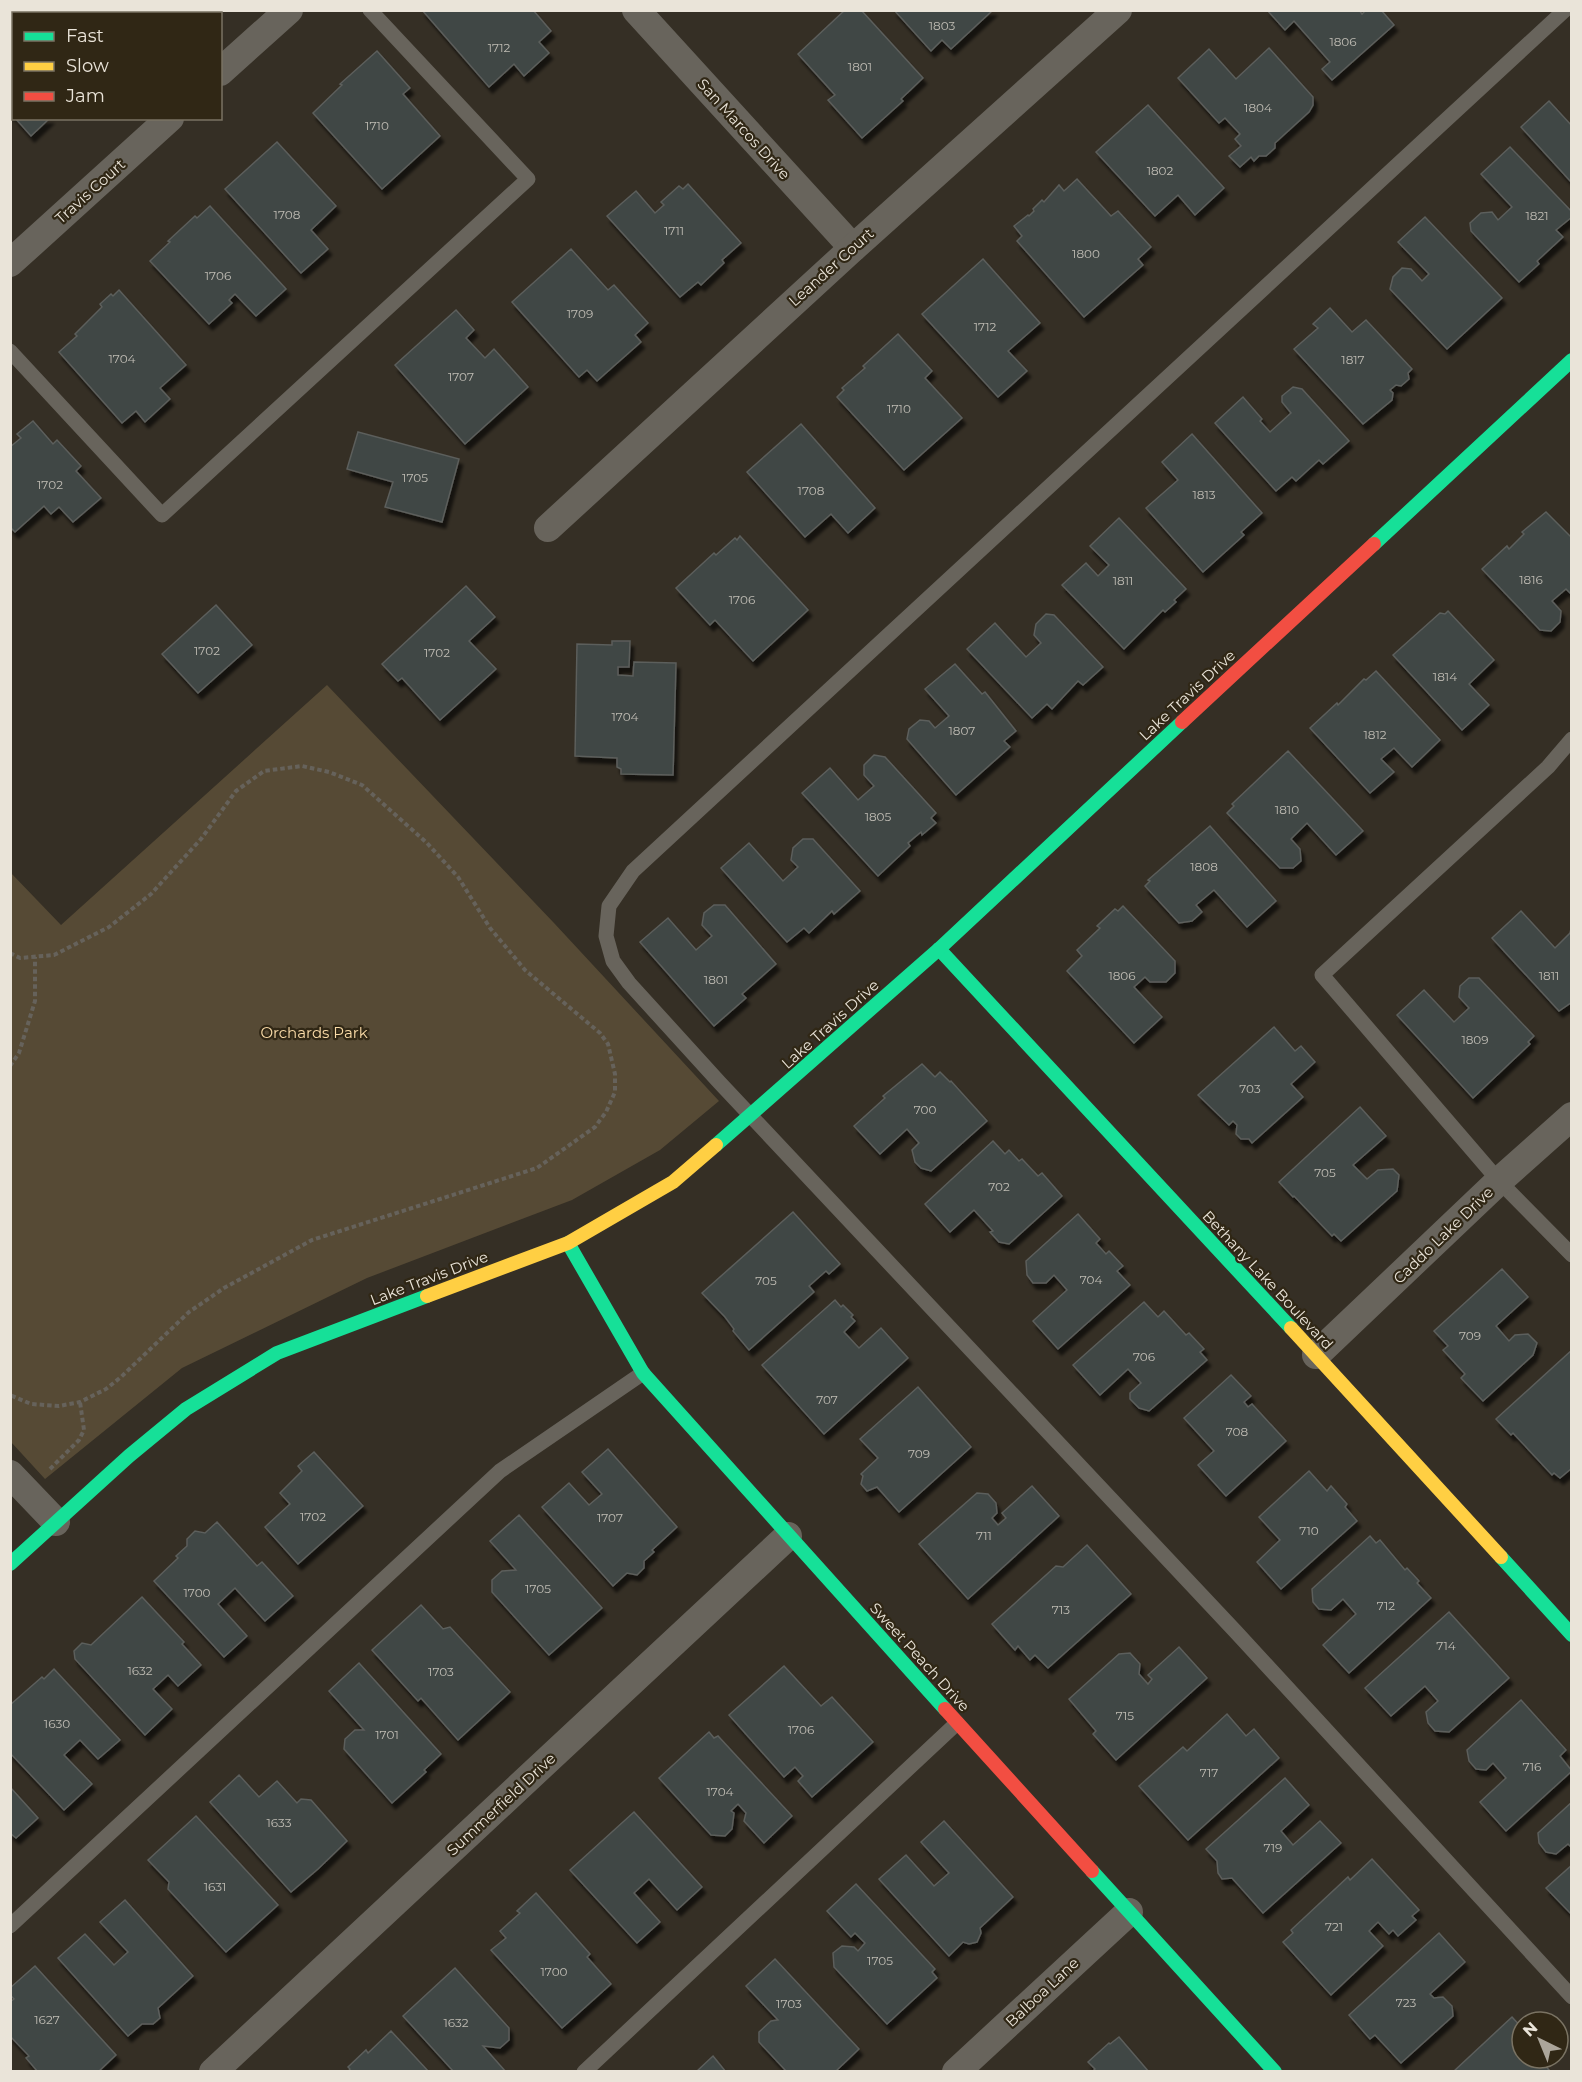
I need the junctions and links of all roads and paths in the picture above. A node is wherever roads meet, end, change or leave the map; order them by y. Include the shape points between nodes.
1 (289, 10) edge
2 (370, 10) edge
3 (636, 10) edge
4 (1118, 10) edge
5 (1566, 10) edge
6 (222, 70) edge
7 (168, 120) edge
8 (853, 248) junction
9 (10, 263) edge
10 (10, 351) edge
11 (1572, 360) edge
12 (548, 528) dead end
13 (1572, 739) edge
14 (939, 949) junction
15 (10, 953) edge
16 (35, 957) junction
17 (10, 1066) edge
18 (751, 1115) junction
19 (1572, 1116) edge
20 (1499, 1181) junction
21 (568, 1243) junction
22 (1572, 1255) edge
23 (1316, 1355) junction
24 (643, 1373) junction
25 (10, 1395) edge
26 (80, 1402) junction
27 (18, 1482) edge
28 (56, 1522) junction
29 (788, 1536) junction
30 (10, 1564) edge
31 (1572, 1635) edge
32 (957, 1723) junction
33 (1129, 1912) junction
34 (10, 1926) edge
35 (1572, 1997) edge
36 (213, 2072) edge
37 (584, 2072) edge
38 (956, 2072) edge
39 (1275, 2072) edge

1 - 6 street
2 - 10 lane via 528,179 162,515
3 - 8 street, San Marcos Drive
4 - 8 street, Leander Court
5 - 18 lane via 633,871 609,906 606,936 613,961
7 - 9 street, Travis Court
8 - 12 street, Leander Court
11 - 14 street, Lake Travis Drive
13 - 20 lane via 1548,767 1322,975
14 - 18 street, Lake Travis Drive
14 - 23 street, Bethany Lake Boulevard
15 - 16 path via 20,958
16 - 17 path via 35,1002 19,1053
16 - 26 path via 54,955 109,927 151,894 201,839 236,791 264,771 302,766 362,786 427,843 458,877 490,928 525,970 600,1033 608,1044 615,1074 613,1097 595,1127 537,1168 312,1240 189,1311 106,1389
18 - 21 street, Lake Travis Drive via 673,1182
18 - 35 lane
19 - 20 street, Caddo Lake Drive
20 - 22 lane
20 - 23 street, Caddo Lake Drive
21 - 24 street, Sweet Peach Drive
21 - 28 street, Lake Travis Drive via 277,1353 186,1408
23 - 31 street, Bethany Lake Boulevard
24 - 29 street, Sweet Peach Drive
24 - 34 lane via 500,1471
25 - 26 path via 31,1404 59,1406
26 - 27 path via 84,1430 79,1440
27 - 28 street
28 - 30 street, Lake Travis Drive
29 - 32 street, Sweet Peach Drive
29 - 36 street, Summerfield Drive
32 - 33 street, Sweet Peach Drive
32 - 37 lane
33 - 38 street, Balboa Lane
33 - 39 street, Sweet Peach Drive

